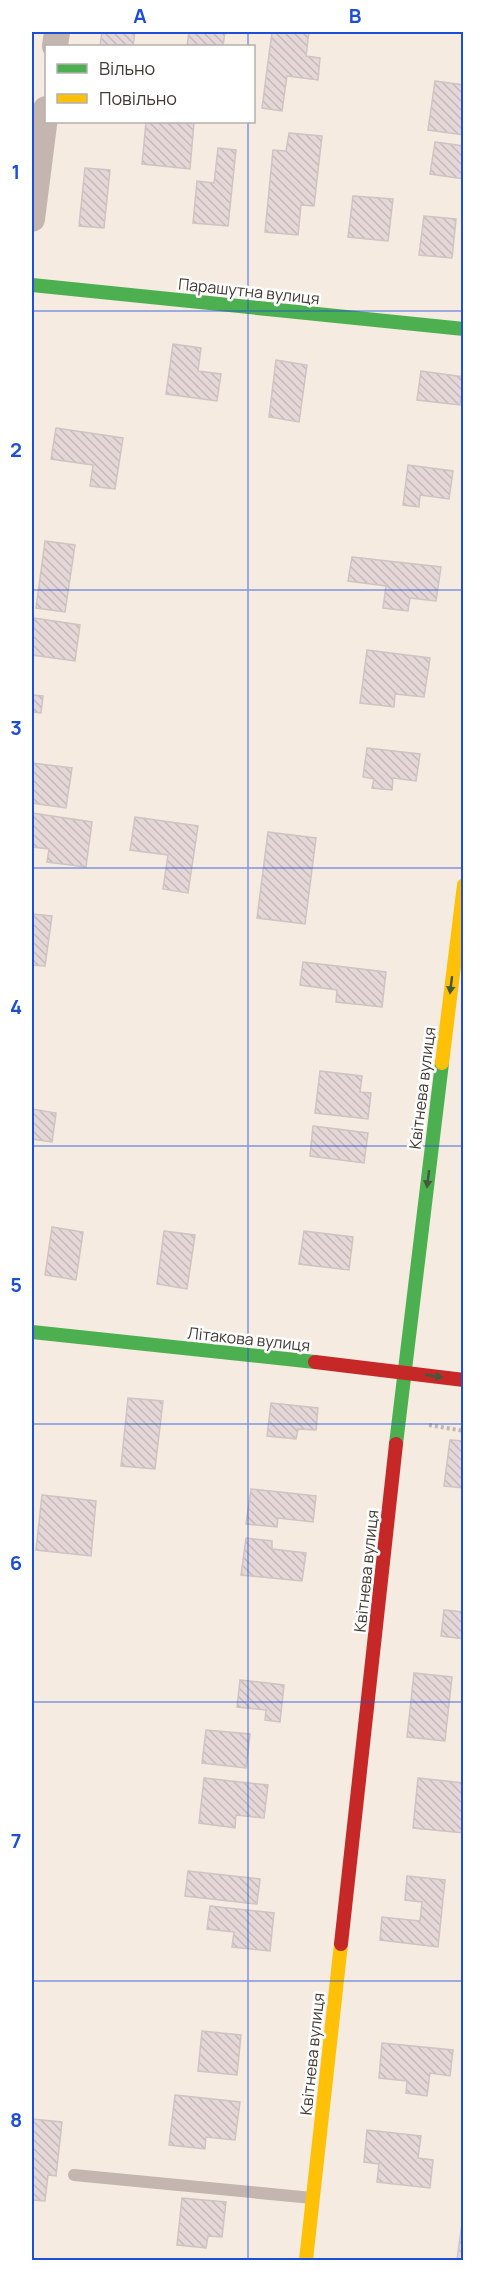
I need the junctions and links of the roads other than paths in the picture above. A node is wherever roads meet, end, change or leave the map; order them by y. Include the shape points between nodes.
1 (45, 117) edge
2 (32, 219) edge
3 (32, 285) edge
4 (464, 329) edge
5 (464, 885) edge
6 (32, 1332) edge
7 (404, 1372) junction
8 (464, 1380) edge
9 (74, 2175) dead end
10 (313, 2198) junction
11 (306, 2260) edge

1 - 2 street
3 - 4 street, Парашутна вулиця
5 -> 7 street, Квітнева вулиця
6 - 7 street, Літакова вулиця
7 -> 8 street, Літакова вулиця
7 - 10 street, Квітнева вулиця
9 - 10 lane
10 - 11 street, Квітнева вулиця

